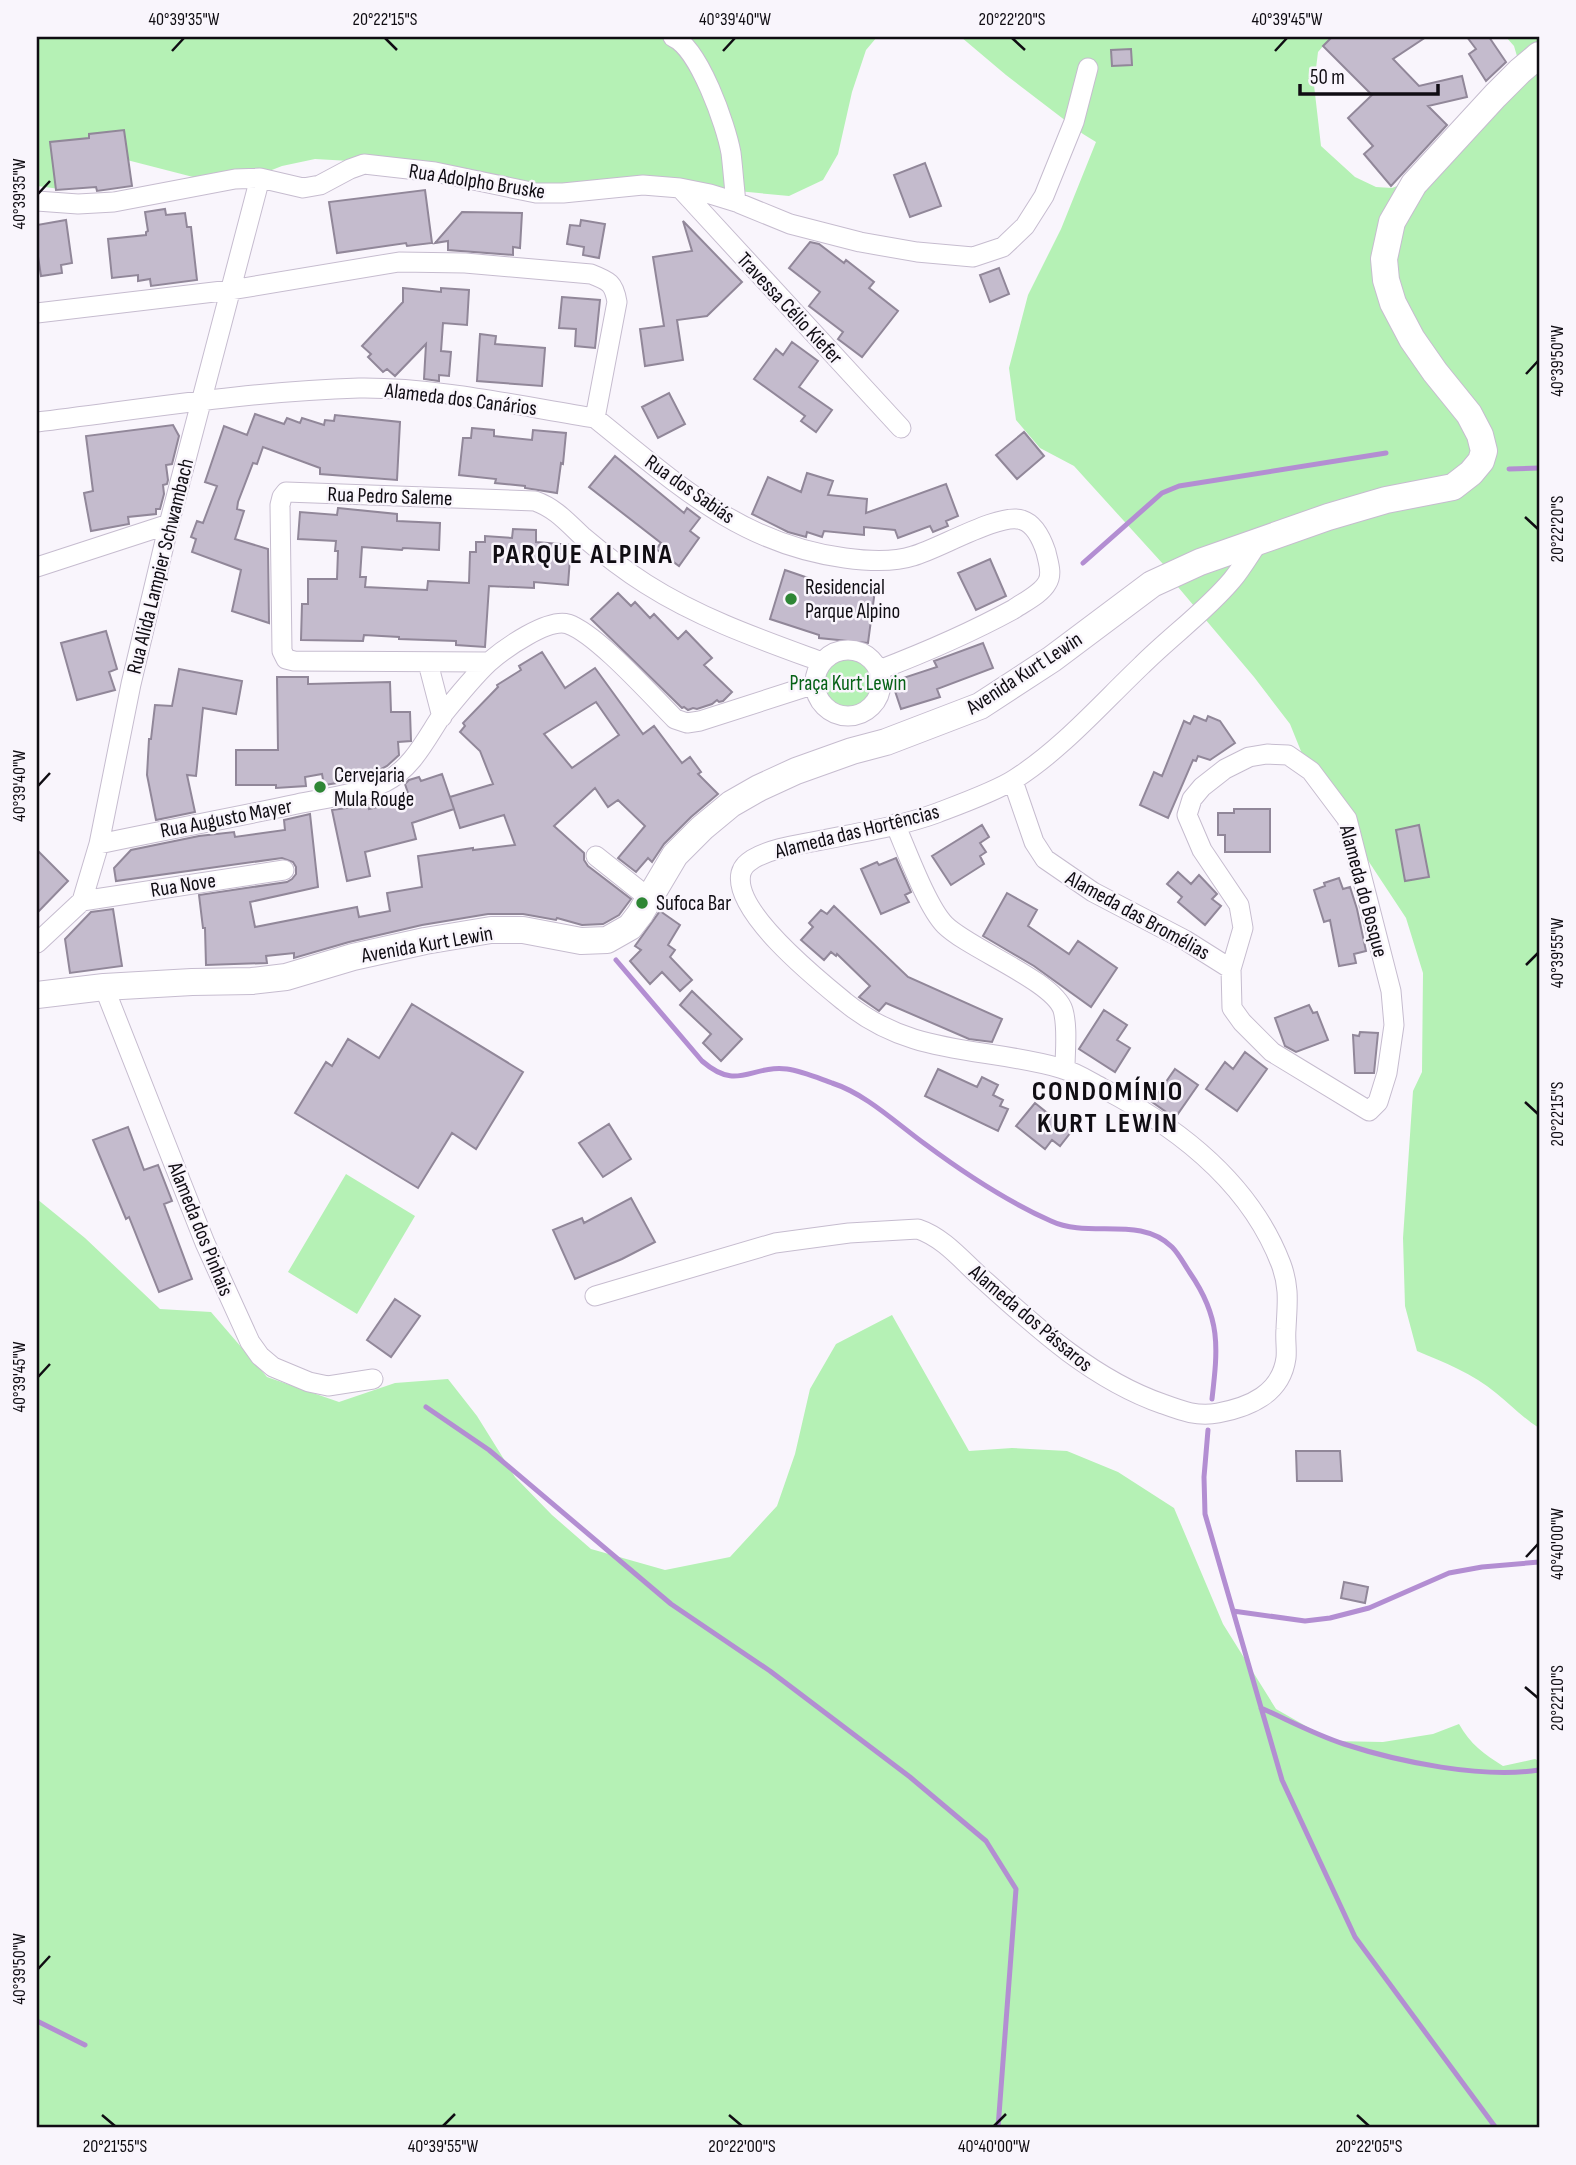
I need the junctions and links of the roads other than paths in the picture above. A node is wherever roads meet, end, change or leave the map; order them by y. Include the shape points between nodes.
1 (673, 37) edge
2 (1539, 55) edge
3 (1088, 68) dead end
4 (260, 178) junction
5 (680, 188) junction
6 (37, 201) edge
7 (736, 202) junction
8 (231, 290) junction
9 (37, 313) edge
10 (201, 402) junction
11 (595, 418) junction
12 (37, 422) edge
13 (901, 428) dead end
14 (169, 524) junction
15 (1259, 541) junction
16 (37, 566) edge
17 (489, 662) junction
18 (822, 662) junction
19 (428, 663) junction
20 (879, 670) junction
21 (815, 684) junction
22 (842, 716) junction
23 (442, 717) junction
24 (852, 751) junction
25 (1013, 781) junction
26 (895, 824) junction
27 (99, 844) junction
28 (596, 856) dead end
29 (284, 870) dead end
30 (650, 899) junction
31 (82, 901) junction
32 (37, 943) edge
33 (1231, 969) junction
34 (104, 987) junction
35 (37, 995) edge
36 (1065, 1069) junction
37 (1369, 1111) joint
38 (1222, 1171) joint
39 (595, 1296) dead end
40 (373, 1379) dead end

1 - 7 street via 695,59 716,102 730,151
2 - 15 main road, Avenida Kurt Lewin via 1414,184 1392,222 1384,259 1393,303 1412,339 1469,415 1484,456 1453,487 1385,500
3 - 7 street, Rua Adolpho Bruske via 1074,122 1044,196 1025,226 1003,247 973,257 917,253 790,224
4 - 5 street, Rua Adolpho Bruske via 303,188 320,185 364,163 536,193 643,185
4 - 6 street, Rua Adolpho Bruske via 114,202
4 - 8 street, Rua Alida Lampier Schwambach
5 - 7 street, Rua Adolpho Bruske
5 - 13 street, Travessa Célio Kiefer
8 - 9 street
8 - 10 street, Rua Alida Lampier Schwambach
8 - 11 street via 399,262 592,274 615,289 617,302
10 - 11 street, Alameda dos Canários via 304,391 410,390
10 - 12 street, Alameda dos Canários
10 - 14 street, Rua Alida Lampier Schwambach
11 - 20 street, Rua dos Sabiás via 710,508 794,548 869,561 910,557 994,521 1020,518 1032,525 1050,568 1048,582 1039,592 981,627
14 - 16 street
14 - 27 street, Rua Alida Lampier Schwambach
15 - 24 main road, Avenida Kurt Lewin via 1152,584 980,706
15 - 25 street, Alameda das Hortências via 1213,599 1074,733
17 - 19 street, Rua Pedro Saleme
17 - 21 street, Rua Augusto Mayer via 539,628 555,622 566,624 581,630 675,719 687,723
17 - 23 street, Rua Augusto Mayer
18 - 19 street, Rua Pedro Saleme via 688,609 645,584 536,501 286,492 280,505 282,651 286,659
18 - 20 street via 848,650 867,655
18 - 21 street
19 - 23 street
20 - 22 street via 881,690 871,708
21 - 22 street via 823,704
22 - 24 street
23 - 27 street, Rua Augusto Mayer via 415,756 386,781
24 - 30 main road, Avenida Kurt Lewin via 796,771 731,804 675,855
25 - 26 street, Alameda das Hortências via 933,814
25 - 33 street, Alameda das Bromélias via 1034,842 1045,859 1093,892
26 - 36 street via 932,907 945,925 1043,986 1063,1007
26 - 36 street, Alameda das Hortências via 758,856 747,862 740,878 745,899 807,971 858,1013 898,1035
27 - 31 street
28 - 30 street
29 - 31 street, Rua Nove
30 - 34 main road, Avenida Kurt Lewin via 629,927 607,940 581,942 523,930 491,930 365,954 286,977
31 - 32 street
33 - 37 street, Alameda das Bromélias via 1232,1008 1242,1022 1272,1052
33 - 37 street, Alameda do Bosque via 1242,928 1239,905 1202,850 1187,815 1192,799 1225,769 1249,757 1288,755 1311,771 1347,819 1391,991 1394,1025 1387,1073 1378,1102
34 - 35 main road, Avenida Kurt Lewin
34 - 40 street, Alameda dos Pinhais via 205,1243 250,1342 273,1367 309,1382 328,1386
36 - 38 street, Alameda das Hortências via 1123,1099
38 - 39 street, Alameda dos Pássaros via 1258,1215 1282,1266 1289,1297 1286,1360 1276,1385 1261,1399 1232,1410 1186,1413 1099,1374 1066,1351 944,1244 918,1229 775,1243

